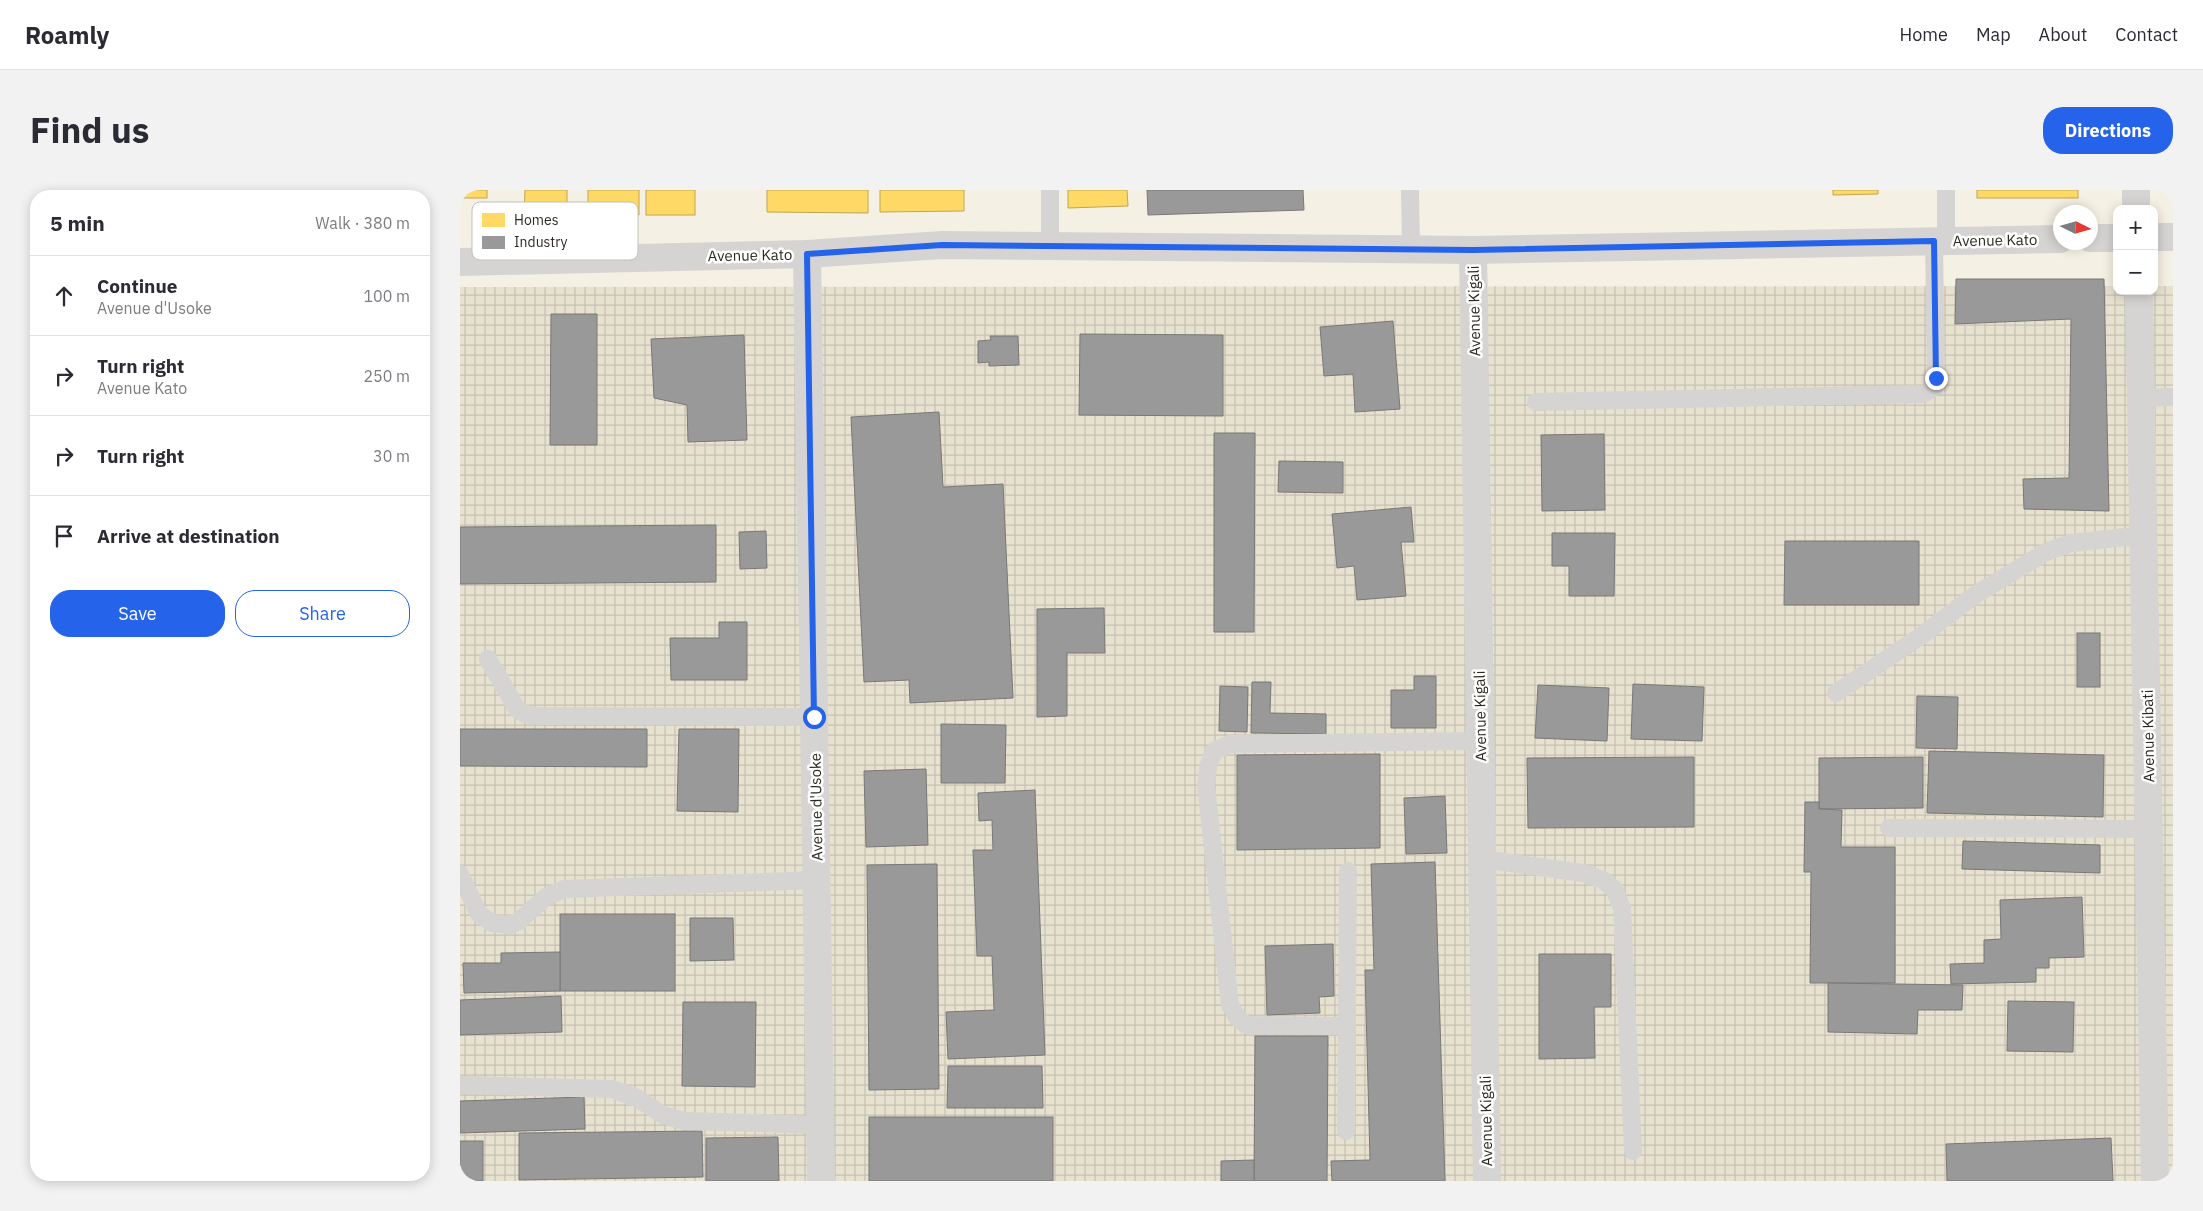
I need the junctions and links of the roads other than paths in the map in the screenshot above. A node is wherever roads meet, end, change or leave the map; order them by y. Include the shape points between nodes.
1 (1050, 190) edge
2 (1410, 190) edge
3 (1946, 190) edge
4 (2136, 190) edge
5 (2136, 205) edge
6 (2158, 237) edge
7 (2173, 237) edge
8 (2098, 238) edge
9 (2113, 238) edge
10 (2053, 239) edge
11 (1940, 241) junction
12 (1050, 246) junction
13 (1411, 250) junction
14 (1473, 250) junction
15 (807, 254) junction
16 (638, 258) edge
17 (547, 260) edge
18 (460, 262) edge
19 (2139, 295) edge
20 (2173, 397) edge
21 (2142, 398) junction
22 (1536, 402) dead end
23 (2144, 535) junction
24 (488, 659) dead end
25 (1836, 693) dead end
26 (814, 717) junction
27 (1480, 741) junction
28 (1890, 828) dead end
29 (2149, 829) junction
30 (1482, 859) junction
31 (1348, 871) dead end
32 (460, 874) edge
33 (817, 880) junction
34 (1347, 1026) junction
35 (460, 1085) edge
36 (820, 1125) junction
37 (1346, 1130) dead end
38 (1633, 1151) dead end
39 (821, 1181) edge
40 (1487, 1181) edge
41 (2155, 1181) edge

1 - 12 lane
2 - 13 lane
3 - 11 lane
4 - 5 street
6 - 7 street
8 - 9 street
10 - 11 street, Avenue Kato
11 - 14 street, Avenue Kato
11 - 22 lane via 1936,378 1934,387 1924,394
12 - 13 street, Avenue Kato
12 - 15 street, Avenue Kato via 942,245
13 - 14 street, Avenue Kato
14 - 27 street, Avenue Kigali
15 - 16 street, Avenue Kato
15 - 26 street, Avenue d'Usoke
17 - 18 street, Avenue Kato
19 - 21 street, Avenue Kibati
20 - 21 lane
21 - 23 street, Avenue Kibati
23 - 25 lane via 2071,543 2046,552 1975,595
23 - 29 street, Avenue Kibati
24 - 26 lane via 518,709 536,716
26 - 33 street, Avenue d'Usoke
27 - 30 street, Avenue Kigali
27 - 34 lane via 1230,744 1214,751 1206,785 1230,1005 1236,1017 1246,1025
28 - 29 lane
29 - 41 street, Avenue Kibati
30 - 38 lane via 1583,873 1603,880 1614,889 1622,908
30 - 40 street, Avenue Kigali
31 - 34 lane
32 - 33 lane via 479,914 492,923 510,925 546,897 564,889
33 - 36 street, Avenue d'Usoke
34 - 37 lane
35 - 36 lane via 612,1090 637,1098 663,1115 684,1122
36 - 39 street, Avenue d'Usoke

